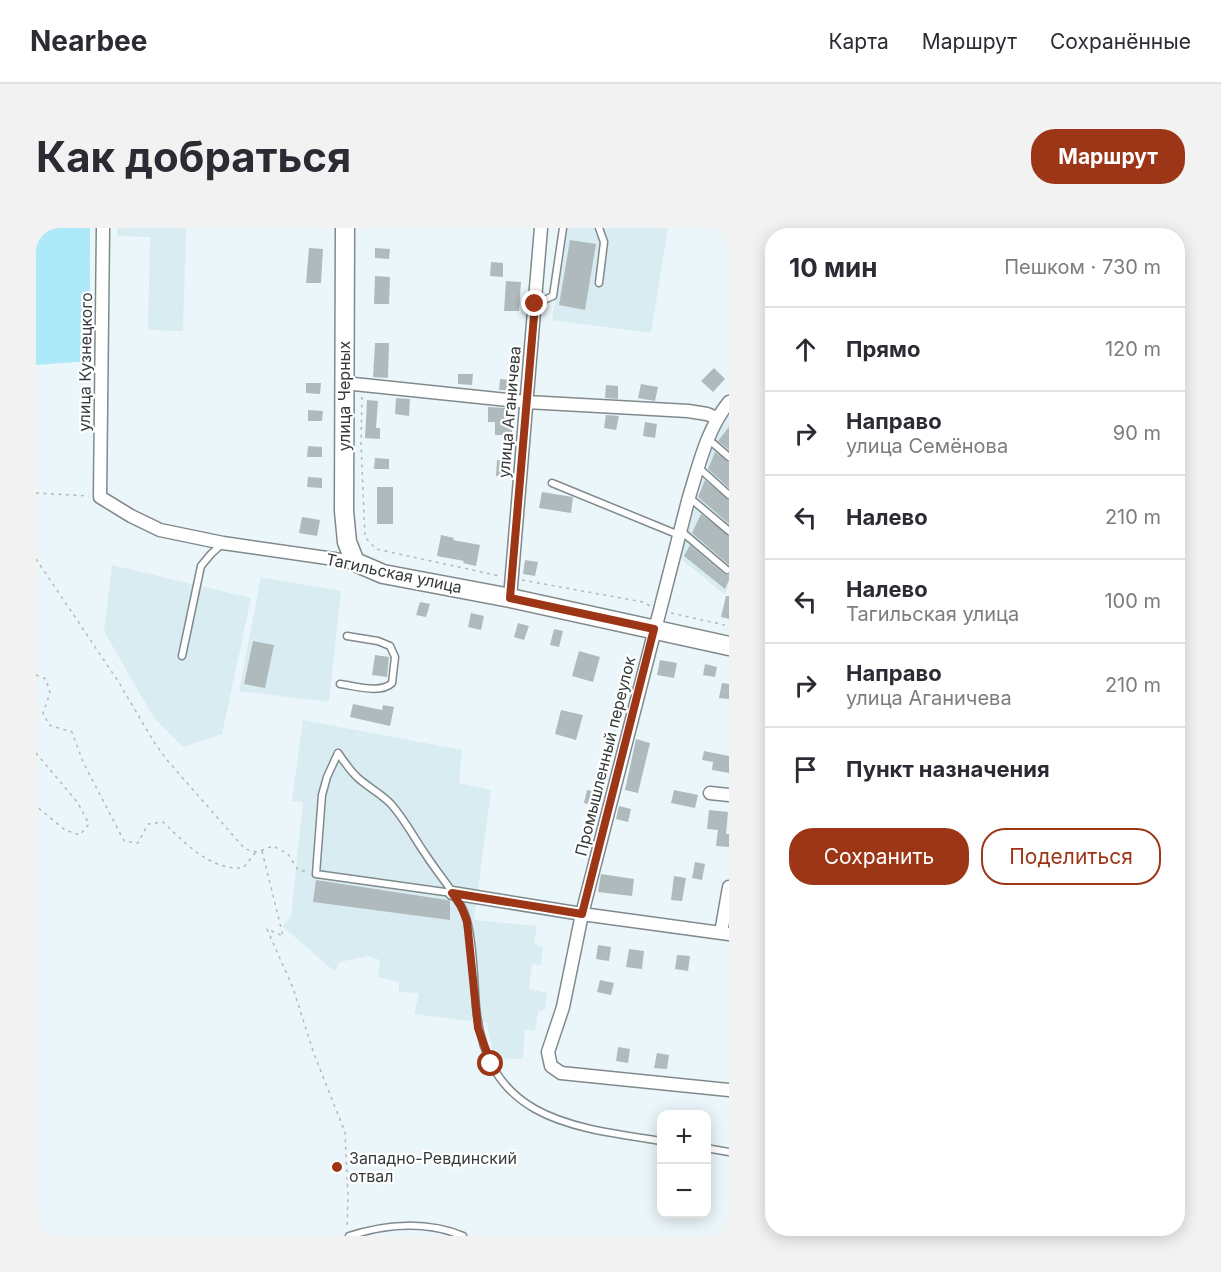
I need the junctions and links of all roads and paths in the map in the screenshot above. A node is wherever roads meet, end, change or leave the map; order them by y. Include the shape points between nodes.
1 (103, 228) edge
2 (345, 228) edge
3 (541, 228) edge
4 (563, 228) edge
5 (599, 228) edge
6 (599, 283) dead end
7 (535, 304) junction
8 (344, 383) junction
9 (362, 385) junction
10 (527, 402) junction
11 (724, 412) edge
12 (708, 439) junction
13 (729, 457) edge
14 (698, 468) junction
15 (552, 483) dead end
16 (36, 493) edge
17 (729, 495) edge
18 (100, 497) junction
19 (689, 497) junction
20 (729, 531) edge
21 (680, 533) junction
22 (223, 543) junction
23 (36, 559) edge
24 (355, 562) junction
25 (727, 570) dead end
26 (512, 578) junction
27 (510, 598) junction
28 (660, 610) junction
29 (729, 626) edge
30 (654, 629) junction
31 (347, 636) dead end
32 (729, 646) edge
33 (182, 656) dead end
34 (36, 675) edge
35 (340, 684) dead end
36 (36, 753) edge
37 (710, 793) dead end
38 (729, 795) edge
39 (36, 806) edge
40 (262, 850) junction
41 (257, 852) junction
42 (316, 874) junction
43 (729, 887) edge
44 (452, 893) junction
45 (582, 914) junction
46 (725, 933) edge
47 (729, 1090) edge
48 (657, 1140) edge
49 (711, 1149) edge
50 (729, 1152) edge
51 (348, 1236) edge
52 (464, 1236) edge

1 - 18 street, улица Кузнецкого
2 - 8 main road, улица Черных
3 - 7 street, улица Аганичева
4 - 7 lane via 553,296
5 - 6 lane via 604,242
7 - 10 street, улица Аганичева
8 - 9 street
8 - 24 main road, улица Черных via 346,536
9 - 10 street
9 - 26 path via 365,537 376,549
10 - 11 street
10 - 26 street, улица Аганичева
11 - 12 street, Промышленный переулок
12 - 13 lane
12 - 14 street, Промышленный переулок
14 - 17 lane
14 - 19 street, Промышленный переулок
15 - 21 lane
16 - 18 path
18 - 22 street, Тагильская улица via 160,530
19 - 20 lane
19 - 21 street, Промышленный переулок
21 - 25 lane
21 - 28 street, Промышленный переулок
22 - 24 street, Тагильская улица
22 - 33 lane via 201,566
23 - 41 path via 167,760 244,849
24 - 27 main road, Тагильская улица via 383,574
26 - 27 street, улица Аганичева
26 - 28 path via 643,603
27 - 30 main road, Тагильская улица
28 - 29 path
28 - 30 street, Промышленный переулок
30 - 32 main road, Тагильская улица
30 - 45 street, Промышленный переулок
31 - 35 lane via 390,646 395,657 392,683 387,688
34 - 41 path via 45,679 50,693 43,713 49,726 72,732 124,841 138,843 148,824 163,822 213,864 243,868
36 - 39 path via 78,803 89,824 80,835 65,830
37 - 38 street
40 - 41 path
40 - 42 path via 273,846 288,854 298,870
40 - 51 path via 283,936 267,929 293,988 345,1132
42 - 44 lane
42 - 44 lane via 322,795 338,753 356,777 396,810
43 - 46 street
44 - 45 street
44 - 48 lane via 467,921 482,1044 504,1085 523,1102 552,1117 597,1131
45 - 46 street
45 - 47 street, Промышленный переулок via 563,1007 548,1052 551,1066 561,1073
49 - 50 lane
51 - 52 lane via 415,1226

